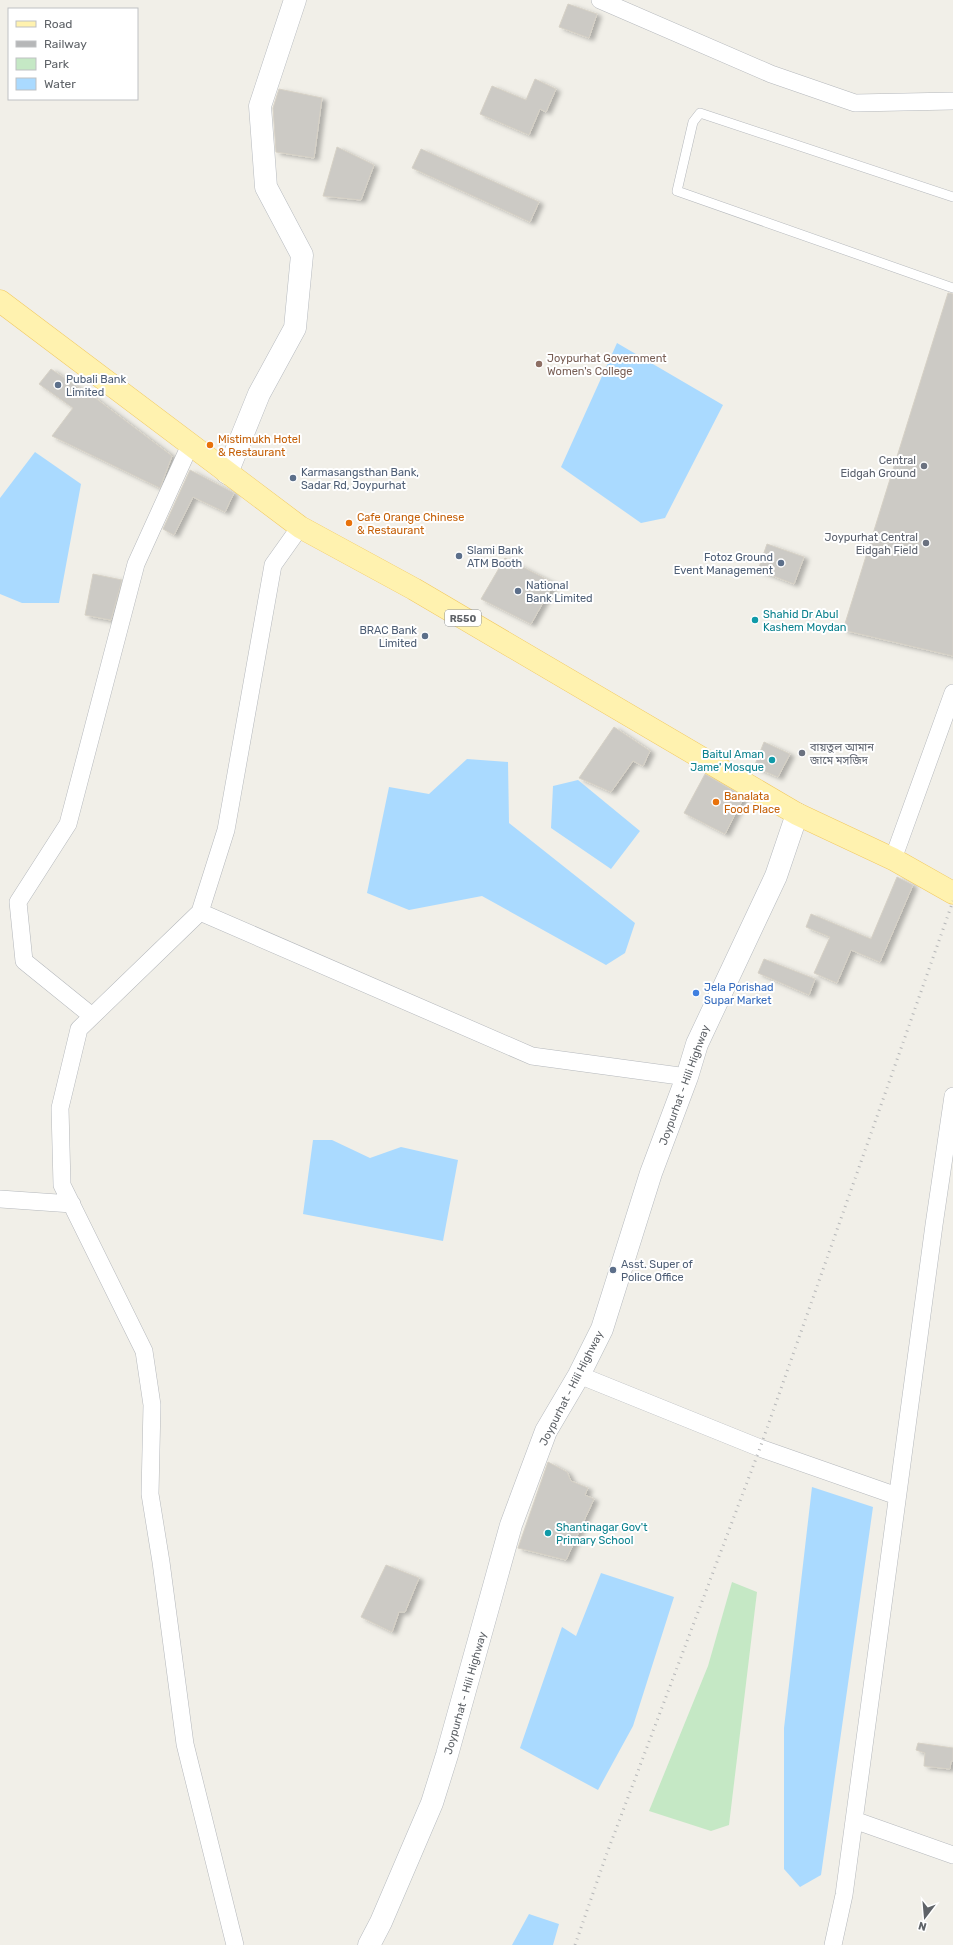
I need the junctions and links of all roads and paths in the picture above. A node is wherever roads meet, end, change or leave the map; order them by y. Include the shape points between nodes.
1 (296, 0) edge
2 (600, 0) edge
3 (953, 101) edge
4 (953, 197) edge
5 (952, 286) edge
6 (0, 301) edge
7 (190, 445) junction
8 (227, 473) junction
9 (300, 527) junction
10 (953, 693) edge
11 (797, 814) junction
12 (893, 859) junction
13 (953, 893) edge
14 (200, 912) junction
15 (92, 1016) junction
16 (687, 1077) junction
17 (953, 1096) edge
18 (0, 1200) edge
19 (72, 1204) junction
20 (579, 1375) junction
21 (897, 1496) junction
22 (854, 1820) junction
23 (953, 1855) edge
24 (235, 1945) edge
25 (369, 1945) edge
26 (833, 1945) edge

1 - 8 main road via 260,106 266,187 302,255 295,328 259,394
2 - 3 street via 771,74 854,103
4 - 5 lane via 700,113 693,122 676,191
6 - 7 main road, R550
7 - 8 main road, R550
7 - 15 street via 136,564 68,824 18,902 24,961
8 - 9 main road, R550
9 - 11 main road, R550 via 414,589
9 - 14 street via 273,565 226,830
10 - 12 street
11 - 12 main road, R550
11 - 16 main road, Joypurhat - Hili Highway via 776,876 697,1044
12 - 13 main road, R550
14 - 15 street
14 - 16 street via 532,1056
15 - 19 street via 79,1029 60,1108 62,1185
16 - 20 main road, Joypurhat - Hili Highway via 651,1172 602,1329
17 - 21 street
18 - 19 street
19 - 24 street via 144,1351 152,1405 150,1494 162,1562 185,1744
20 - 21 street via 760,1448
20 - 25 main road, Joypurhat - Hili Highway via 546,1431 514,1518 432,1803
21 - 22 street
22 - 23 street
22 - 26 street via 844,1895

